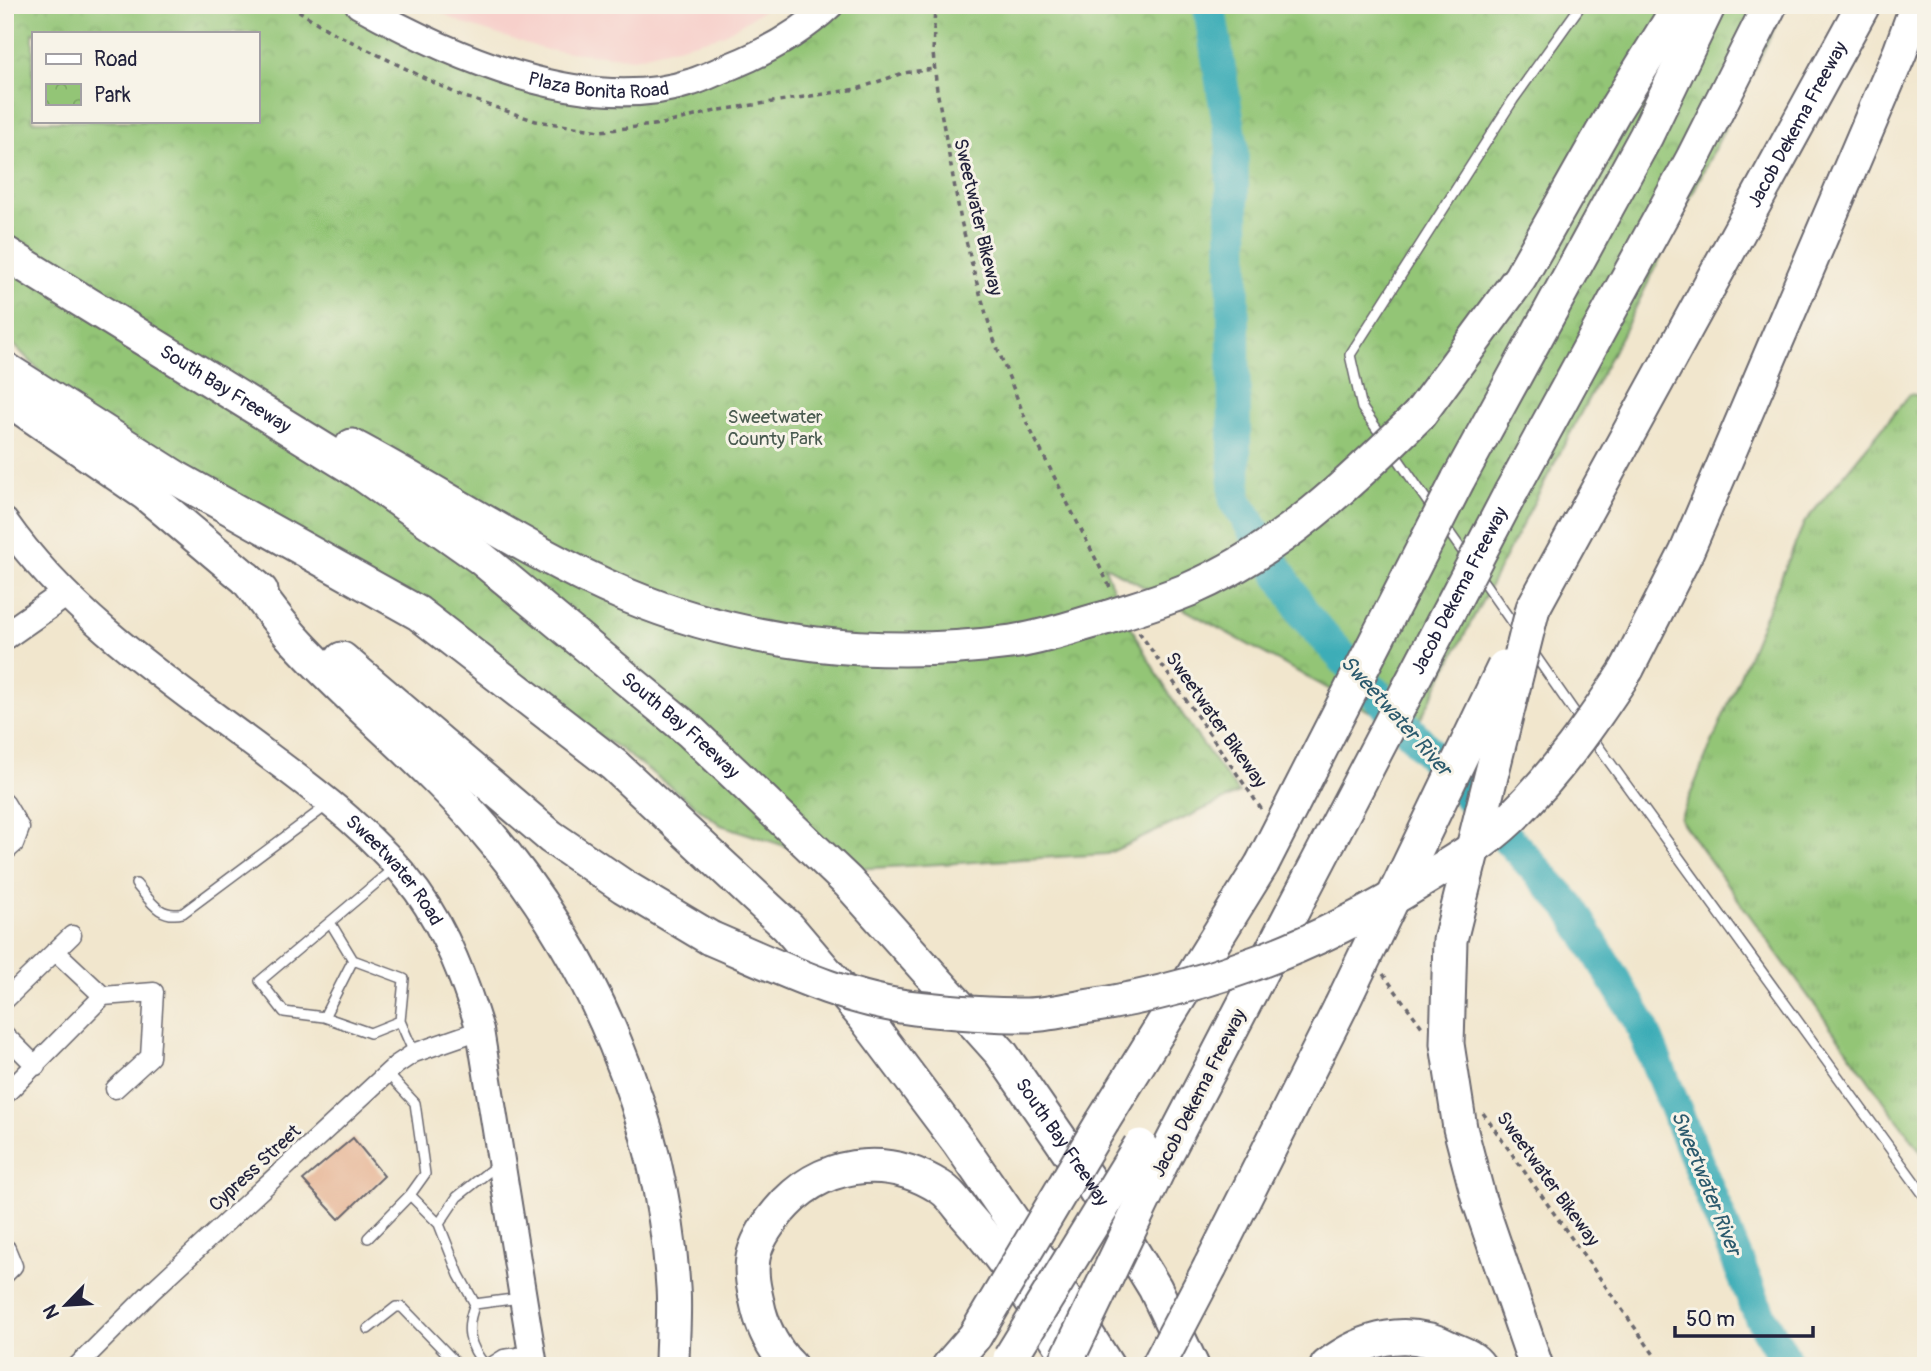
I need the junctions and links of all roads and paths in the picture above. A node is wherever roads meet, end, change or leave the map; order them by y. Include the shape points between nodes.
1 (359, 5) edge
2 (830, 5) edge
3 (935, 5) edge
4 (1581, 5) edge
5 (1680, 5) edge
6 (1709, 5) edge
7 (1770, 5) edge
8 (1863, 5) edge
9 (1917, 5) edge
10 (5, 253) edge
11 (102, 311) junction
12 (5, 369) edge
13 (5, 397) edge
14 (5, 522) edge
15 (246, 578) junction
16 (65, 594) junction
17 (1532, 608) junction
18 (1122, 616) junction
19 (5, 636) edge
20 (330, 803) junction
21 (8, 806) edge
22 (1265, 813) dead end
23 (5, 852) edge
24 (397, 866) junction
25 (136, 884) dead end
26 (330, 922) junction
27 (72, 935) dead end
28 (55, 951) junction
29 (353, 960) junction
30 (1376, 966) dead end
31 (103, 996) junction
32 (5, 1000) edge
33 (324, 1017) junction
34 (400, 1021) junction
35 (480, 1030) junction
36 (5, 1035) edge
37 (1429, 1038) dead end
38 (414, 1053) junction
39 (36, 1066) junction
40 (387, 1073) junction
41 (115, 1090) dead end
42 (5, 1094) edge
43 (1478, 1105) dead end
44 (1150, 1157) junction
45 (501, 1162) junction
46 (1092, 1185) junction
47 (410, 1195) junction
48 (1926, 1198) edge
49 (439, 1224) junction
50 (368, 1238) dead end
51 (6, 1250) edge
52 (1210, 1267) junction
53 (5, 1274) edge
54 (523, 1297) junction
55 (475, 1304) junction
56 (368, 1329) dead end
57 (533, 1360) edge
58 (1008, 1362) edge
59 (77, 1366) edge
60 (459, 1366) edge
61 (486, 1366) edge
62 (493, 1366) edge
63 (672, 1366) edge
64 (790, 1366) edge
65 (949, 1366) edge
66 (1064, 1366) edge
67 (1074, 1366) edge
68 (1107, 1366) edge
69 (1158, 1366) edge
70 (1179, 1366) edge
71 (1192, 1366) edge
72 (1216, 1366) edge
73 (1327, 1366) edge
74 (1479, 1366) edge
75 (1536, 1366) edge
76 (1662, 1366) edge

1 - 2 main road, Plaza Bonita Road via 461,55 545,82 570,89 645,91 691,83 772,49
3 - 18 path, Sweetwater Bikeway via 933,53 942,124 968,250 993,337 1044,459 1076,515
4 - 48 lane via 1513,100 1350,355 1362,408 1618,774
5 - 18 highway, bridge via 1520,278 1419,415 1306,520 1190,589
6 - 65 highway, bridge via 1646,136 1458,480 1262,864 975,1336
7 - 44 highway, Jacob Dekema Freeway, bridge via 1228,1037
8 - 17 highway, Jacob Dekema Freeway
9 - 15 highway, bridge via 1686,553 1628,669 1590,726 1508,820 1460,857 1342,927 1286,953 1119,1002 1028,1015 913,1007 820,985 710,938 551,837
10 - 11 highway, South Bay Freeway
11 - 18 highway via 572,568 625,595 704,622 738,632 894,651 1013,642
11 - 46 highway, South Bay Freeway via 358,471 481,558 691,732 848,883 1001,1053
12 - 68 highway via 178,479 418,613 614,765 788,927 866,1018 959,1143
13 - 15 highway via 146,494
14 - 16 main road, Sweetwater Road
15 - 63 highway via 293,639 484,828 527,882 585,978 641,1113 657,1175 673,1289
16 - 19 main road
16 - 20 main road, Sweetwater Road via 161,677
17 - 52 highway, Jacob Dekema Freeway, bridge
17 - 75 highway, bridge via 1450,940 1447,1044 1460,1128 1479,1200
18 - 22 path, Sweetwater Bikeway
20 - 24 main road, Sweetwater Road
20 - 25 lane via 183,913 171,916 161,912
21 - 23 street via 20,828
24 - 26 lane
24 - 35 main road, Sweetwater Road via 449,945
26 - 29 lane
26 - 33 lane via 260,981 284,1012
27 - 28 street
28 - 31 street
28 - 32 street
29 - 33 lane
29 - 34 lane via 404,979
30 - 37 path
31 - 39 street
31 - 41 street via 154,992 150,1057
33 - 34 lane via 370,1033
34 - 38 lane
35 - 38 street, Cypress Street
35 - 45 main road, Sweetwater Road
36 - 39 street
38 - 40 street, Cypress Street
39 - 42 street
40 - 47 lane via 415,1103 425,1174
40 - 59 street, Cypress Street
43 - 76 path, Sweetwater Bikeway
44 - 58 highway, bridge
44 - 66 highway, Jacob Dekema Freeway, bridge
45 - 49 lane via 457,1197
45 - 54 main road, Sweetwater Road
46 - 71 highway, South Bay Freeway via 1155,1288
46 - 72 highway via 1164,1274
47 - 49 lane
47 - 50 lane
49 - 55 lane via 458,1275
51 - 53 street via 13,1266
52 - 69 highway, Jacob Dekema Freeway, bridge
52 - 70 highway via 1207,1308
54 - 55 lane
54 - 57 main road, Sweetwater Road
55 - 61 lane via 467,1322 470,1339
56 - 60 lane via 402,1307
57 - 62 street via 504,1359
64 - 67 highway via 775,1351 763,1325 752,1286 753,1257 769,1222 792,1194 832,1171 866,1165 904,1169 942,1188 976,1225
73 - 74 highway via 1348,1349 1392,1334 1434,1339

